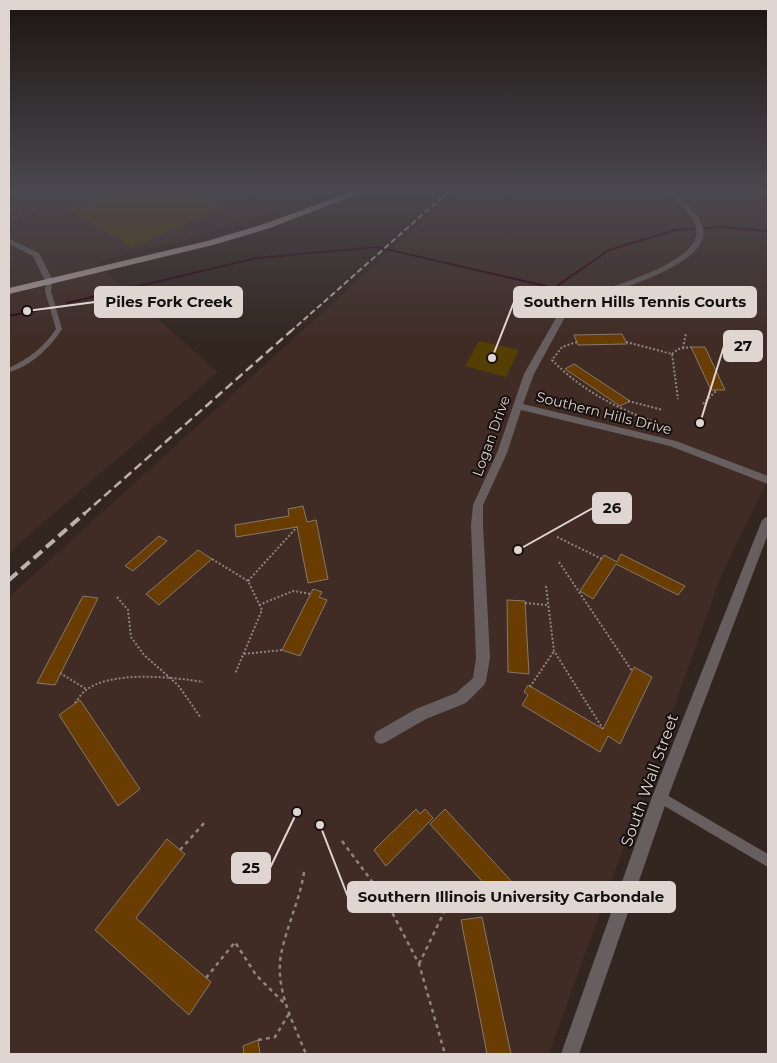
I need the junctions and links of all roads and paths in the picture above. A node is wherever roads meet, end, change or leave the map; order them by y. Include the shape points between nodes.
1 (10, 242) edge
2 (215, 242) edge
3 (696, 242) edge
4 (49, 281) junction
5 (9, 291) edge
6 (686, 333) dead end
7 (577, 342) dead end
8 (626, 342) dead end
9 (691, 347) dead end
10 (683, 348) junction
11 (672, 354) junction
12 (9, 370) edge
13 (717, 390) dead end
14 (678, 398) dead end
15 (628, 401) dead end
16 (703, 404) dead end
17 (517, 406) junction
18 (663, 410) dead end
19 (655, 422) dead end
20 (768, 480) edge
21 (768, 520) edge
22 (297, 526) dead end
23 (557, 537) dead end
24 (212, 559) dead end
25 (602, 559) dead end
26 (559, 562) dead end
27 (248, 582) junction
28 (546, 586) dead end
29 (311, 594) dead end
30 (117, 597) dead end
31 (525, 603) dead end
32 (548, 605) junction
33 (259, 606) junction
34 (282, 650) dead end
35 (554, 651) junction
36 (244, 654) junction
37 (632, 671) dead end
38 (60, 673) dead end
39 (235, 674) dead end
40 (168, 676) junction
41 (204, 682) dead end
42 (530, 686) dead end
43 (86, 689) junction
44 (75, 703) dead end
45 (201, 718) dead end
46 (603, 729) dead end
47 (381, 737) dead end
48 (660, 797) junction
49 (205, 822) dead end
50 (342, 841) dead end
51 (180, 850) dead end
52 (768, 861) edge
53 (304, 872) dead end
54 (495, 895) dead end
55 (385, 899) junction
56 (446, 908) junction
57 (419, 964) junction
58 (206, 978) dead end
59 (287, 1005) junction
60 (290, 1012) junction
61 (258, 1040) dead end
62 (306, 1054) edge
63 (445, 1054) edge
64 (570, 1054) edge

1 - 4 street via 36,255
2 - 4 highway
3 - 17 street, Logan Drive via 686,255 666,269 568,304 529,374
4 - 5 highway
4 - 12 street via 48,291 59,329 54,339 21,366
6 - 10 path
7 - 19 path via 565,344 555,353 552,360 562,371 626,413
8 - 11 path
9 - 10 path
10 - 11 path
11 - 14 path
13 - 16 path
15 - 18 path
17 - 20 street, Southern Hills Drive via 672,443
17 - 47 street, Logan Drive via 502,453 478,505 476,524 483,658 479,681 461,698 422,714
21 - 48 street, South Wall Street
22 - 27 path
23 - 25 path
24 - 27 path
26 - 37 path
27 - 33 path
28 - 32 path
29 - 33 path via 293,590
30 - 40 path via 128,610 131,637 144,655
31 - 32 path
32 - 35 path
33 - 36 path via 262,610
34 - 36 path
35 - 42 path
35 - 46 path
36 - 39 path
38 - 43 path
40 - 41 path
40 - 43 path via 121,679
40 - 45 path
43 - 44 path
48 - 52 street
48 - 64 street, South Wall Street
49 - 51 path
50 - 55 path
53 - 59 path via 300,897 281,952 281,992
54 - 56 path via 454,909
55 - 56 path
55 - 57 path
56 - 57 path
57 - 63 path
58 - 59 path via 235,942 256,975
59 - 60 path
60 - 61 path via 275,1037
60 - 62 path

